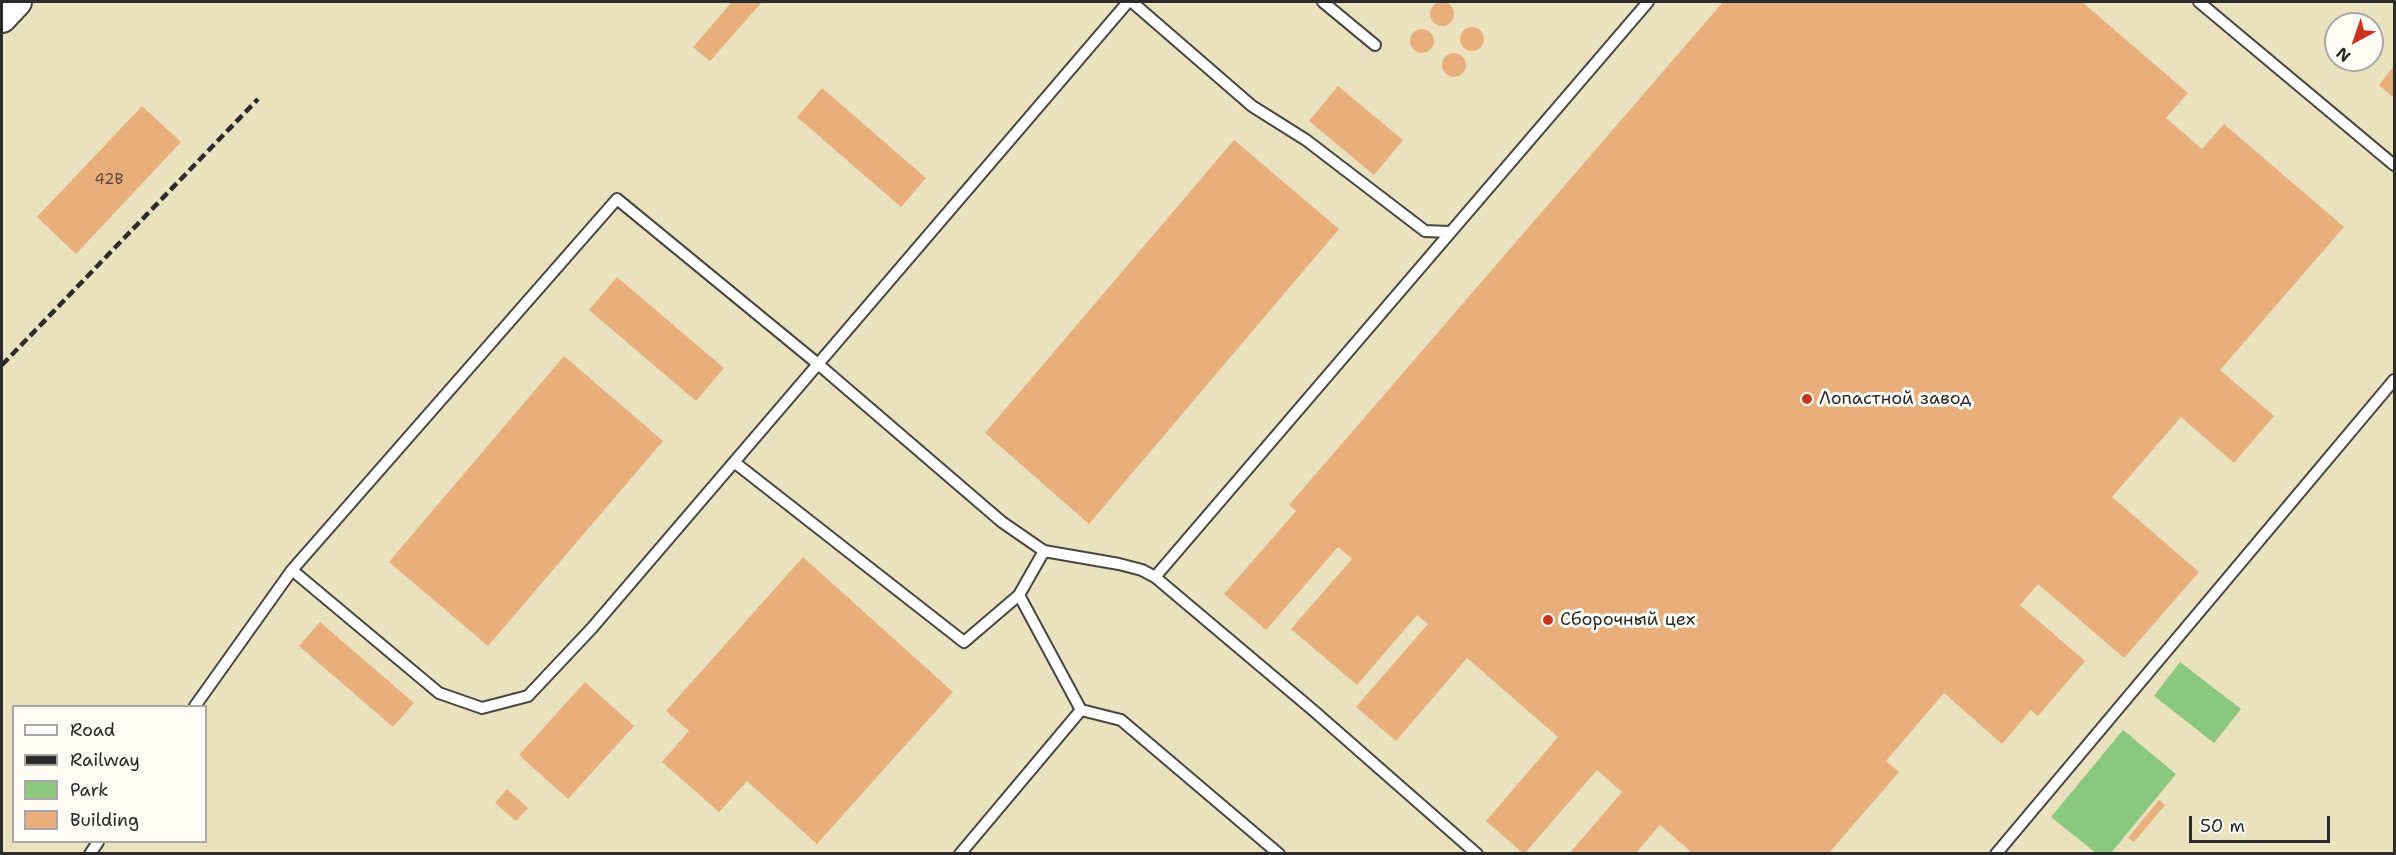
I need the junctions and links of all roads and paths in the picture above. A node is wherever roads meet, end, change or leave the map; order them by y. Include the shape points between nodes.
1 (17, 2) edge
2 (1128, 2) edge
3 (1132, 2) edge
4 (1323, 2) edge
5 (1648, 2) edge
6 (2199, 2) edge
7 (2, 18) edge
8 (1375, 45) dead end
9 (2394, 165) edge
10 (1425, 231) junction
11 (1450, 232) junction
12 (1431, 255) junction
13 (818, 364) junction
14 (2394, 380) edge
15 (734, 462) junction
16 (1044, 550) junction
17 (292, 570) junction
18 (1155, 577) junction
19 (1019, 595) junction
20 (196, 705) edge
21 (1081, 710) junction
22 (960, 854) edge
23 (1279, 854) edge
24 (1478, 854) edge
25 (1996, 854) edge

1 - 7 main road
2 - 13 lane
3 - 10 lane via 1252,106 1306,140
4 - 8 lane
5 - 11 lane
6 - 9 lane
10 - 11 lane
10 - 12 lane
11 - 12 lane
12 - 18 lane
13 - 15 lane
13 - 16 lane via 1002,522
13 - 17 lane via 617,199
14 - 25 lane
15 - 17 lane via 592,628 528,696 482,708 439,693
15 - 19 lane via 964,642
16 - 18 lane via 1119,564
16 - 19 lane
17 - 20 lane
18 - 24 lane
19 - 21 lane
21 - 22 lane
21 - 23 lane via 1121,720

